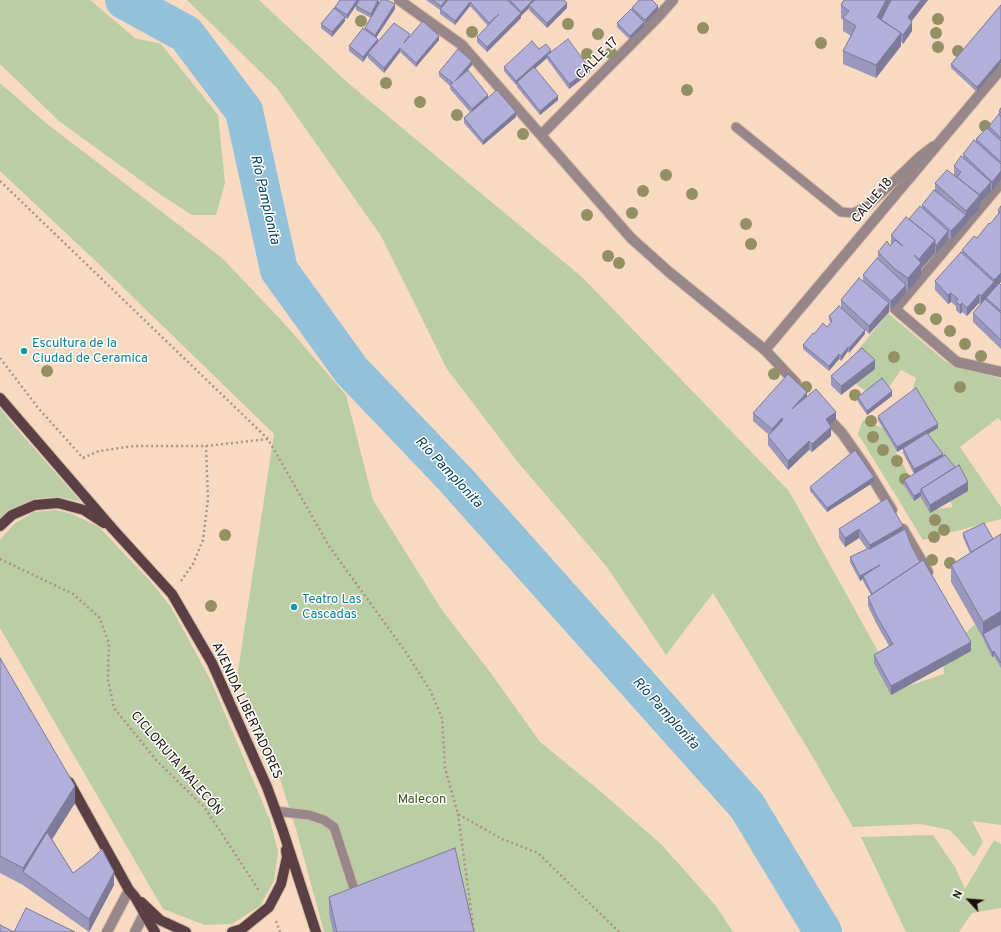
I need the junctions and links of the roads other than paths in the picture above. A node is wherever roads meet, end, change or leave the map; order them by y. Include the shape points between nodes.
1 (399, 0) edge
2 (673, 0) edge
3 (1001, 69) edge
4 (736, 127) dead end
5 (540, 135) junction
6 (939, 142) junction
7 (1001, 183) edge
8 (765, 350) junction
9 (1001, 370) edge
10 (801, 389) edge
11 (0, 398) edge
12 (817, 406) edge
13 (0, 526) edge
14 (112, 528) junction
15 (932, 579) edge
16 (63, 771) edge
17 (275, 811) junction
18 (283, 831) junction
19 (132, 893) junction
20 (360, 910) edge
21 (144, 914) junction
22 (107, 932) edge
23 (135, 932) edge
24 (155, 932) edge
25 (186, 932) edge
26 (232, 932) edge
27 (316, 932) edge

1 - 5 street via 462,45
2 - 5 street, CALLE 17
3 - 6 street, CALLE 18
4 - 6 lane via 841,212 853,213 868,206 920,156
5 - 8 street via 631,238
6 - 8 street, CALLE 18
7 - 9 street via 895,309 957,362
8 - 10 street
11 - 14 main road, AVENIDA LIBERTADORES
12 - 15 street via 842,433 865,466
13 - 14 main road via 12,515 35,504 58,503 84,510
14 - 17 main road, AVENIDA LIBERTADORES via 172,594 212,663 267,787
16 - 19 main road
17 - 18 main road, AVENIDA LIBERTADORES
17 - 20 lane via 309,815 334,827
18 - 26 main road via 287,857 282,884 269,907 242,929
18 - 27 main road, AVENIDA LIBERTADORES
19 - 21 main road
19 - 22 street
19 - 25 main road via 160,920
21 - 23 street
21 - 24 main road

